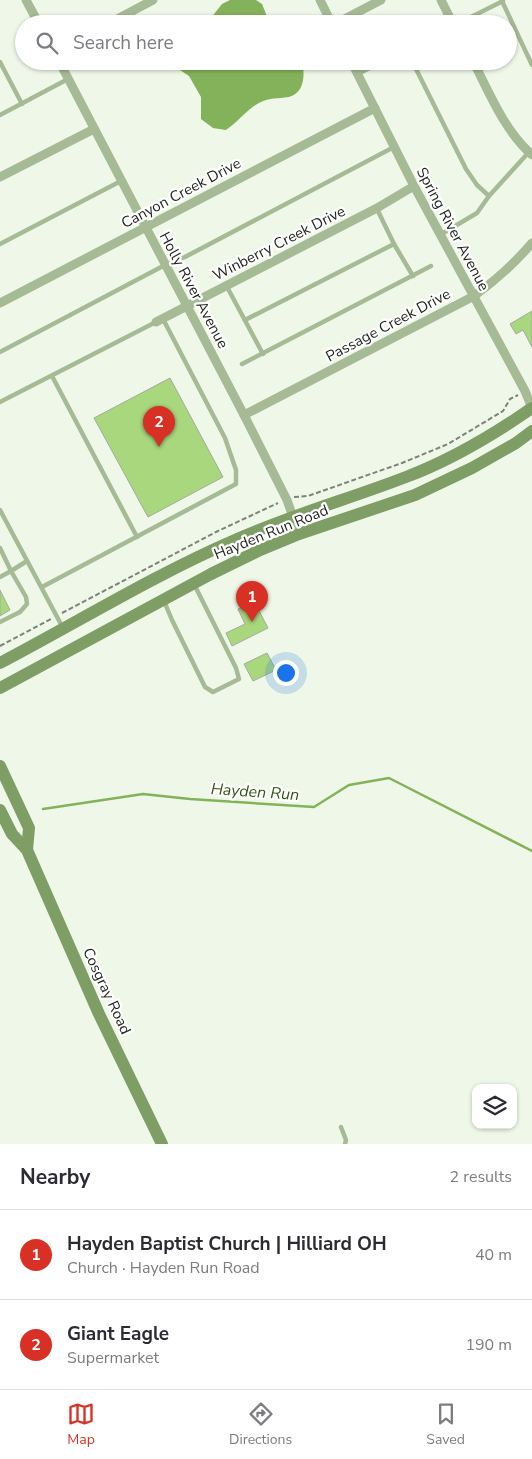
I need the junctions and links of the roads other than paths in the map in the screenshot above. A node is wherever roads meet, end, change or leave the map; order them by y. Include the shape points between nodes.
1 (26, 0) edge
2 (153, 0) edge
3 (320, 0) edge
4 (380, 0) edge
5 (441, 0) edge
6 (503, 1) edge
7 (34, 15) edge
8 (125, 15) edge
9 (328, 15) edge
10 (351, 15) edge
11 (448, 15) edge
12 (475, 15) edge
13 (509, 15) edge
14 (517, 32) edge
15 (0, 62) edge
16 (532, 65) edge
17 (64, 70) edge
18 (356, 70) edge
19 (366, 70) edge
20 (417, 70) edge
21 (477, 70) edge
22 (358, 74) junction
23 (68, 79) junction
24 (22, 104) junction
25 (375, 108) junction
26 (0, 115) edge
27 (94, 129) junction
28 (395, 147) junction
29 (530, 153) edge
30 (0, 177) edge
31 (121, 181) junction
32 (414, 186) junction
33 (489, 196) junction
34 (377, 208) junction
35 (145, 228) junction
36 (440, 235) junction
37 (532, 243) edge
38 (0, 244) edge
39 (394, 244) junction
40 (165, 266) junction
41 (432, 266) dead end
42 (413, 276) junction
43 (226, 285) junction
44 (474, 296) junction
45 (0, 303) edge
46 (186, 306) junction
47 (159, 320) junction
48 (245, 320) junction
49 (0, 352) edge
50 (263, 354) junction
51 (242, 364) dead end
52 (52, 376) junction
53 (0, 402) edge
54 (532, 408) edge
55 (244, 415) junction
56 (532, 431) edge
57 (0, 512) edge
58 (292, 516) junction
59 (299, 534) junction
60 (137, 537) junction
61 (0, 548) edge
62 (27, 561) junction
63 (12, 571) junction
64 (0, 577) edge
65 (194, 583) junction
66 (42, 587) junction
67 (164, 600) junction
68 (0, 622) edge
69 (64, 629) junction
70 (0, 664) edge
71 (0, 688) edge
72 (0, 766) edge
73 (0, 810) edge
74 (27, 850) junction
75 (341, 1127) dead end
76 (162, 1144) edge
77 (345, 1144) edge

1 - 7 street
2 - 8 street
3 - 9 street
4 - 10 street
5 - 11 street
6 - 12 lane
6 - 13 lane
14 - 16 lane
15 - 24 lane
17 - 23 street, Holly River Avenue
18 - 22 street, Spring River Avenue
19 - 22 lane
20 - 33 lane via 466,168
21 - 29 street via 508,127
22 - 25 street, Spring River Avenue
23 - 24 lane
23 - 27 street, Holly River Avenue
24 - 26 lane
25 - 28 street, Spring River Avenue
25 - 35 street, Canyon Creek Drive
27 - 30 street
27 - 31 street, Holly River Avenue
28 - 32 street, Spring River Avenue
28 - 40 lane
29 - 33 lane
31 - 35 street, Holly River Avenue
31 - 38 lane
32 - 34 street, Winberry Creek Drive
32 - 36 street, Spring River Avenue
33 - 36 lane via 477,213
34 - 39 lane
34 - 43 street, Winberry Creek Drive
35 - 40 street, Holly River Avenue
35 - 45 street, Canyon Creek Drive
36 - 44 street, Spring River Avenue
37 - 44 street, Passage Creek Drive via 514,264
39 - 42 lane
39 - 48 lane
40 - 46 street, Holly River Avenue
40 - 49 lane
41 - 42 lane
42 - 50 lane
43 - 46 street, Winberry Creek Drive
43 - 48 lane
44 - 54 street, Spring River Avenue
44 - 55 street, Passage Creek Drive
46 - 47 street, Winberry Creek Drive
46 - 55 street, Holly River Avenue
47 - 52 lane
47 - 60 lane via 225,438 236,470 236,484
48 - 50 lane
50 - 51 lane
52 - 53 lane
52 - 60 lane
54 - 58 main road, Hayden Run Road via 463,450 407,477
55 - 58 street, Holly River Avenue
56 - 59 main road, Hayden Run Road via 472,468 415,496
57 - 62 lane
58 - 59 street, Holly River Avenue
58 - 69 main road, Hayden Run Road via 182,565
59 - 65 main road, Hayden Run Road
60 - 66 lane
61 - 63 lane
62 - 63 lane
62 - 66 lane
63 - 64 lane
63 - 68 lane via 26,597 26,604 20,612
65 - 67 main road, Hayden Run Road
65 - 67 lane via 239,679 213,692 205,687
66 - 69 lane
67 - 71 main road, Hayden Run Road
69 - 70 main road, Hayden Run Road
72 - 74 main road, Cosgray Road via 29,828
73 - 74 main road, Cosgray Road via 12,834
74 - 76 main road, Cosgray Road via 99,1014
75 - 77 lane

